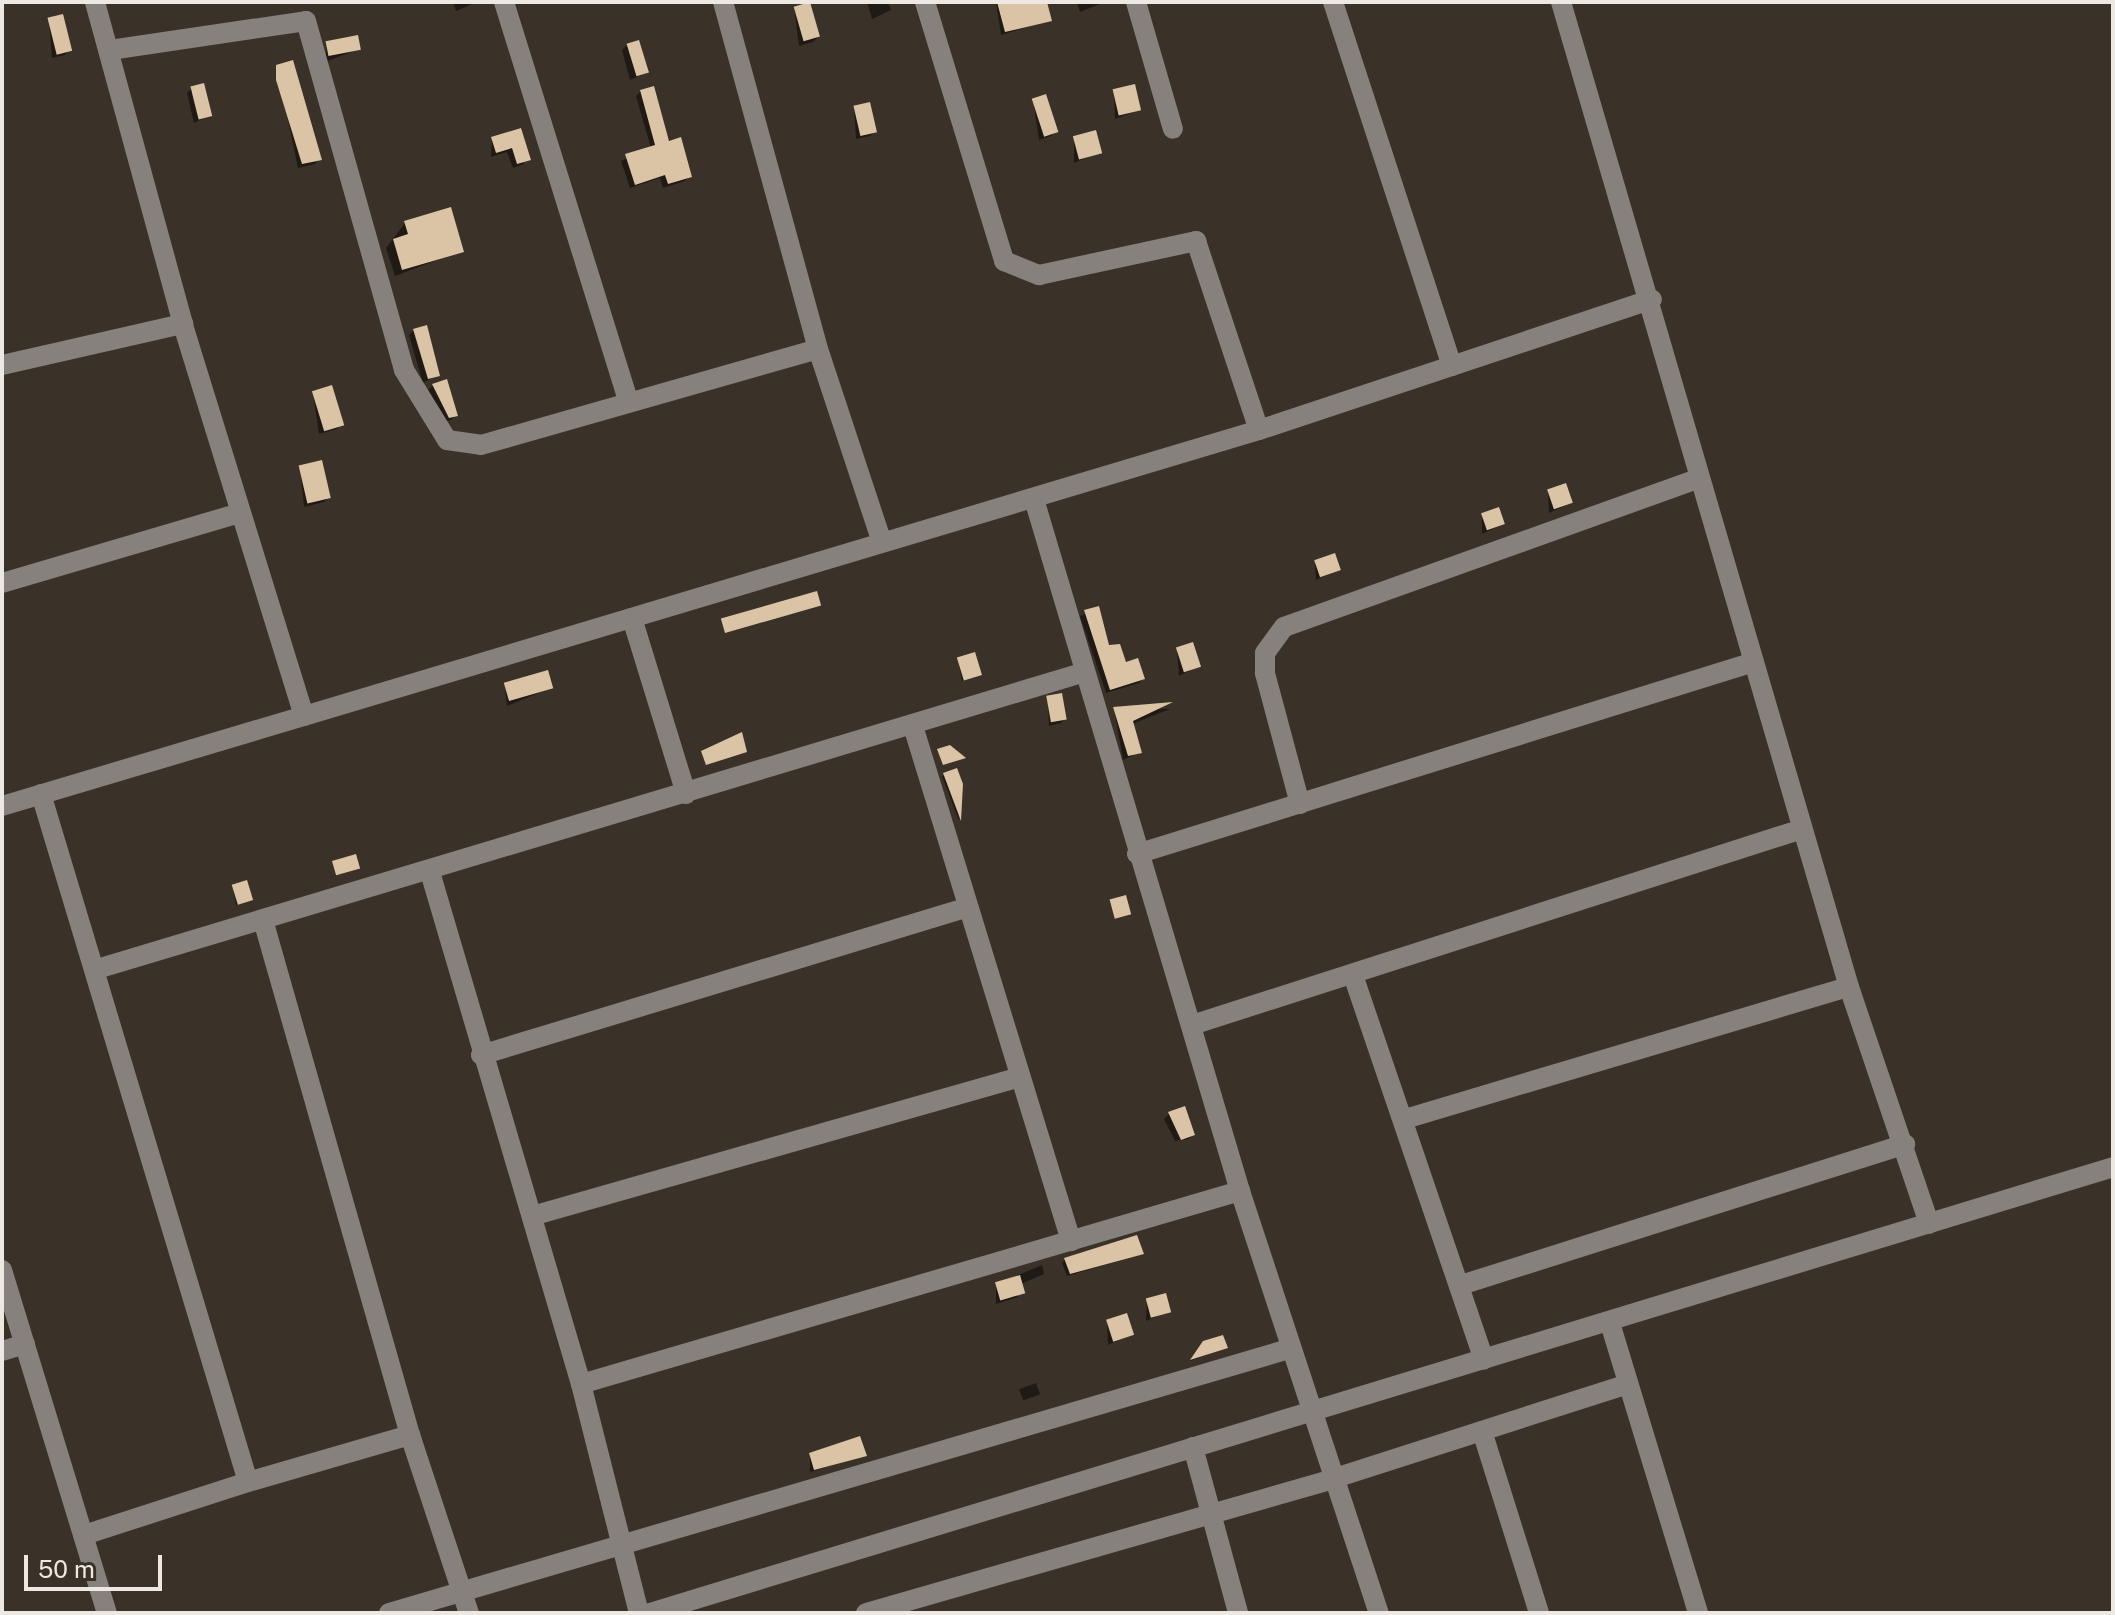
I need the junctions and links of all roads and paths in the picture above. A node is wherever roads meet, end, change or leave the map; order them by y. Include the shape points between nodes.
1 (95, 2) edge
2 (504, 2) edge
3 (723, 2) edge
4 (925, 2) edge
5 (1136, 2) edge
6 (1333, 2) edge
7 (1561, 2) edge
8 (110, 50) junction
9 (1173, 129) dead end
10 (1652, 299) junction
11 (183, 324) junction
12 (818, 349) junction
13 (2, 365) edge
14 (1452, 366) junction
15 (628, 401) junction
16 (1259, 430) junction
17 (1698, 479) junction
18 (1034, 499) junction
19 (240, 513) junction
20 (882, 542) junction
21 (2, 583) edge
22 (632, 618) junction
23 (1754, 662) junction
24 (1082, 673) junction
25 (304, 716) junction
26 (913, 726) junction
27 (41, 794) junction
28 (686, 794) junction
29 (1300, 804) junction
30 (2, 806) edge
31 (1802, 829) junction
32 (1137, 854) junction
33 (430, 872) junction
34 (965, 908) junction
35 (263, 920) junction
36 (97, 969) junction
37 (1354, 978) junction
38 (1849, 987) junction
39 (1192, 1025) junction
40 (481, 1055) junction
41 (1020, 1077) junction
42 (1405, 1119) junction
43 (1905, 1144) junction
44 (2113, 1167) edge
45 (1240, 1191) junction
46 (532, 1216) junction
47 (1929, 1224) junction
48 (1071, 1241) junction
49 (2, 1270) edge
50 (1461, 1285) junction
51 (1610, 1323) junction
52 (25, 1344) junction
53 (1289, 1349) junction
54 (2, 1351) edge
55 (1484, 1359) junction
56 (581, 1384) junction
57 (1628, 1384) junction
58 (1309, 1413) junction
59 (1482, 1431) junction
60 (410, 1435) junction
61 (1193, 1447) junction
62 (1332, 1479) junction
63 (248, 1482) junction
64 (1213, 1515) junction
65 (87, 1534) junction
66 (622, 1546) junction
67 (458, 1592) junction
68 (107, 1613) edge
69 (389, 1613) edge
70 (469, 1613) edge
71 (639, 1613) edge
72 (650, 1613) edge
73 (866, 1613) edge
74 (1238, 1613) edge
75 (1379, 1613) edge
76 (1539, 1613) edge
77 (1698, 1613) edge

1 - 8 street
2 - 15 street
3 - 12 street
4 - 16 street via 1004,261 1039,275 1196,241
5 - 9 street
6 - 14 street
7 - 10 street
8 - 11 street
8 - 15 street via 306,21 404,370 436,430 458,445 481,445
10 - 14 street
10 - 17 street
11 - 13 street
11 - 19 street
12 - 15 street
12 - 20 street
14 - 16 street
16 - 18 street
17 - 23 street
17 - 29 street via 1284,627 1265,653 1265,673
18 - 20 street
18 - 24 street
19 - 21 street
19 - 25 street
20 - 22 street
22 - 25 street
22 - 28 street
23 - 29 street
23 - 31 street
24 - 26 street
24 - 32 street
25 - 27 street
26 - 28 street
26 - 34 street
27 - 30 street
27 - 36 street
28 - 33 street
29 - 32 street
31 - 37 street
31 - 38 street
32 - 39 street
33 - 35 street
33 - 40 street
34 - 40 street
34 - 41 street
35 - 36 street
35 - 60 street
36 - 63 street
37 - 39 street
37 - 42 street
38 - 42 street
38 - 43 street
39 - 45 street
40 - 46 street
41 - 46 street
41 - 48 street
42 - 50 street
43 - 47 street
43 - 50 street
44 - 47 street
45 - 48 street
45 - 53 street
46 - 56 street
47 - 51 street
48 - 56 street
49 - 52 street
50 - 55 street
51 - 55 street
51 - 57 street
52 - 54 street
52 - 65 street
53 - 58 street
53 - 66 street
55 - 58 street
56 - 66 street
57 - 59 street
57 - 77 street
58 - 61 street
58 - 62 street
59 - 62 street
59 - 76 street
60 - 63 street
60 - 67 street
61 - 64 street
61 - 72 street
62 - 64 street
62 - 75 street
63 - 65 street
64 - 73 street
64 - 74 street
65 - 68 street
66 - 67 street
66 - 71 street
67 - 69 street
67 - 70 street

